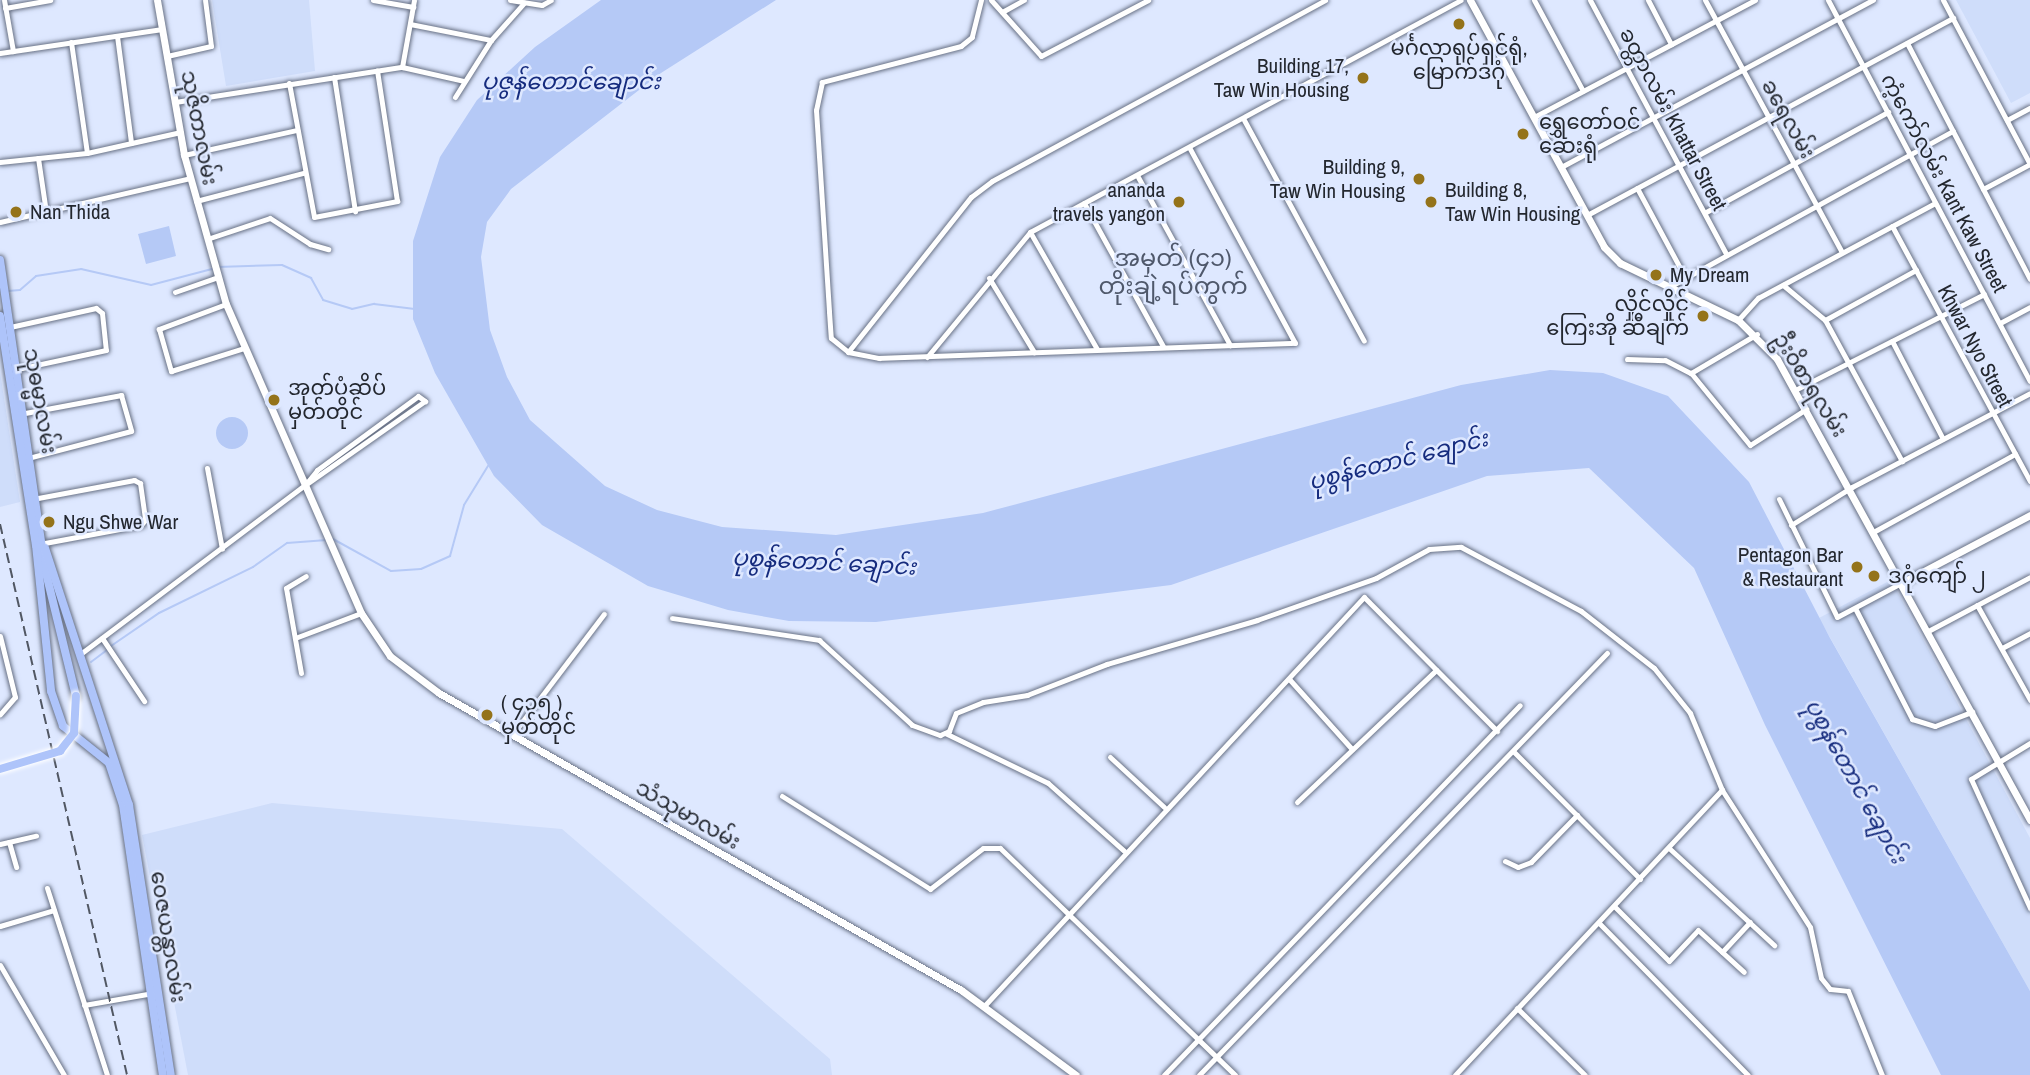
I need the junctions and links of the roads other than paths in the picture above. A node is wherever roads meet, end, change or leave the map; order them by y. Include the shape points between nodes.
1 (4, 0) edge
2 (50, 0) edge
3 (157, 0) edge
4 (205, 0) edge
5 (373, 0) edge
6 (510, 0) edge
7 (551, 0) edge
8 (981, 0) edge
9 (991, 0) edge
10 (1024, 0) edge
11 (1148, 0) edge
12 (1325, 0) edge
13 (1461, 0) edge
14 (1470, 0) edge
15 (1534, 0) edge
16 (1590, 0) edge
17 (1647, 0) edge
18 (1705, 0) edge
19 (1755, 0) edge
20 (1828, 0) edge
21 (1873, 0) edge
22 (1943, 0) edge
23 (524, 1) edge
24 (413, 3) edge
25 (5, 8) junction
26 (1002, 12) junction
27 (1953, 18) junction
28 (1838, 19) junction
29 (1716, 20) junction
30 (410, 24) junction
31 (162, 29) junction
32 (117, 36) junction
33 (491, 40) junction
34 (71, 42) junction
35 (1907, 43) junction
36 (1671, 44) junction
37 (13, 51) junction
38 (0, 53) edge
39 (167, 56) junction
40 (1865, 65) junction
41 (402, 67) junction
42 (1627, 68) junction
43 (1743, 70) junction
44 (377, 71) junction
45 (334, 77) junction
46 (464, 81) junction
47 (289, 83) junction
48 (1583, 91) junction
49 (454, 97) dead end
50 (175, 102) junction
51 (2030, 108) edge
52 (1888, 112) junction
53 (1534, 117) junction
54 (1655, 117) junction
55 (1769, 117) junction
56 (1244, 120) junction
57 (2007, 121) junction
58 (297, 130) junction
59 (1953, 131) junction
60 (181, 132) junction
61 (131, 143) junction
62 (1190, 149) junction
63 (87, 153) junction
64 (184, 155) junction
65 (1910, 155) junction
66 (38, 158) junction
67 (0, 162) edge
68 (1794, 163) junction
69 (2030, 164) edge
70 (1680, 165) junction
71 (1561, 167) junction
72 (303, 173) junction
73 (1138, 177) junction
74 (190, 178) junction
75 (1637, 188) junction
76 (1983, 189) junction
77 (196, 201) junction
78 (1935, 202) junction
79 (1084, 203) junction
80 (1817, 205) junction
81 (355, 211) junction
82 (46, 212) junction
83 (1706, 212) junction
84 (1587, 215) junction
85 (0, 222) edge
86 (1892, 226) junction
87 (1030, 232) junction
88 (207, 239) junction
89 (328, 249) dead end
90 (1842, 252) junction
91 (1727, 255) junction
92 (0, 260) edge
93 (1916, 270) junction
94 (217, 276) junction
95 (1685, 277) junction
96 (989, 278) junction
97 (2030, 279) edge
98 (1783, 285) junction
99 (1669, 286) junction
100 (175, 292) dead end
101 (1984, 294) junction
102 (226, 304) junction
103 (2030, 307) edge
104 (0, 316) edge
105 (1941, 316) junction
106 (1738, 320) junction
107 (1825, 320) junction
108 (2000, 324) junction
109 (10, 327) junction
110 (1757, 334) junction
111 (1364, 341) dead end
112 (1892, 341) junction
113 (1230, 345) junction
114 (1163, 346) junction
115 (244, 348) junction
116 (1097, 349) junction
117 (848, 352) junction
118 (1034, 352) junction
119 (927, 357) junction
120 (1627, 359) dead end
121 (1849, 364) junction
122 (17, 369) junction
123 (1691, 373) junction
124 (2030, 381) edge
125 (1795, 390) junction
126 (2030, 393) edge
127 (1806, 410) junction
128 (24, 413) junction
129 (1993, 413) junction
130 (1943, 439) junction
131 (344, 451) junction
132 (2015, 454) junction
133 (32, 457) junction
134 (349, 458) junction
135 (1902, 461) junction
136 (207, 468) dead end
137 (2030, 481) edge
138 (305, 485) junction
139 (1852, 487) junction
140 (38, 498) junction
141 (1779, 499) dead end
142 (2030, 515) edge
143 (1791, 525) junction
144 (1875, 531) junction
145 (42, 546) junction
146 (222, 550) junction
147 (306, 576) dead end
148 (2030, 577) edge
149 (1903, 582) junction
150 (1977, 605) junction
151 (1854, 608) junction
152 (361, 613) junction
153 (604, 614) dead end
154 (672, 618) dead end
155 (1930, 630) junction
156 (2030, 633) edge
157 (0, 636) edge
158 (102, 638) junction
159 (295, 638) junction
160 (2002, 648) junction
161 (1607, 653) dead end
162 (79, 655) junction
163 (8, 669) junction
164 (1436, 670) junction
165 (0, 671) edge
166 (301, 673) dead end
167 (1290, 680) junction
168 (2027, 690) edge
169 (2030, 700) edge
170 (144, 701) dead end
171 (1520, 705) dead end
172 (1973, 711) junction
173 (0, 714) edge
174 (1497, 731) junction
175 (944, 733) junction
176 (512, 735) junction
177 (2030, 743) edge
178 (1352, 749) junction
179 (1514, 752) junction
180 (1110, 757) dead end
181 (1999, 760) junction
182 (0, 769) edge
183 (1722, 790) junction
184 (782, 796) dead end
185 (1297, 802) dead end
186 (126, 805) junction
187 (1164, 807) junction
188 (1577, 815) junction
189 (2030, 820) edge
190 (36, 836) dead end
191 (9, 842) junction
192 (0, 844) edge
193 (1670, 849) junction
194 (1124, 851) junction
195 (1505, 861) dead end
196 (16, 867) dead end
197 (1640, 880) junction
198 (47, 888) dead end
199 (1615, 907) junction
200 (2030, 908) edge
201 (54, 910) junction
202 (1069, 912) junction
203 (1750, 922) junction
204 (1599, 923) junction
205 (0, 926) edge
206 (1774, 945) dead end
207 (1722, 952) junction
208 (0, 965) edge
209 (1744, 972) dead end
210 (3, 974) edge
211 (155, 993) junction
212 (84, 1005) junction
213 (985, 1005) junction
214 (1517, 1008) junction
215 (1200, 1040) junction
216 (1217, 1057) junction
217 (64, 1075) edge
218 (107, 1075) edge
219 (163, 1075) edge
220 (171, 1075) edge
221 (1076, 1075) edge
222 (1164, 1075) edge
223 (1199, 1075) edge
224 (1235, 1075) edge
225 (1455, 1075) edge
226 (1585, 1075) edge
227 (1748, 1075) edge
228 (1882, 1075) edge

1 - 25 street
2 - 25 street
3 - 31 main road, သုဇိတာလမ်း
4 - 39 street via 211,46
5 - 24 street
6 - 23 street
7 - 23 street
8 - 117 street via 968,42 825,79 816,117 831,338
9 - 26 street
10 - 26 street
11 - 26 street via 1041,56
12 - 117 street via 992,181 971,197
13 - 56 street
14 - 53 main road, ဦးဝိစာရလမ်း
15 - 48 street
16 - 42 street, ခတ္တာလမ်း Khattar Street
17 - 36 street
18 - 29 street, ခရေလမ်း
19 - 29 street
20 - 28 street, ကံ့ကော်လမ်း Kant Kaw Street
21 - 28 street
22 - 27 street
23 - 33 street
24 - 30 street
25 - 37 street
27 - 35 street
27 - 57 street
28 - 40 street, ကံ့ကော်လမ်း Kant Kaw Street
28 - 43 street
29 - 36 street
29 - 43 street, ခရေလမ်း
30 - 33 street
30 - 41 street
31 - 32 street
31 - 39 main road, သုဇိတာလမ်း
32 - 34 street
32 - 61 street
33 - 46 street
34 - 37 street
34 - 63 street
35 - 40 street
35 - 59 street
36 - 42 street
37 - 38 street
39 - 50 main road, သုဇိတာလမ်း
40 - 52 street, ကံ့ကော်လမ်း Kant Kaw Street
40 - 55 street
41 - 44 street
41 - 46 street
42 - 48 street
42 - 54 street, ခတ္တာလမ်း Khattar Street
43 - 54 street
43 - 55 street, ခရေလမ်း
44 - 45 street
44 - 81 street via 397,201
45 - 47 street
45 - 81 street
46 - 49 street
47 - 50 street
47 - 58 street
48 - 53 street
50 - 60 main road, သုဇိတာလမ်း
51 - 57 street
52 - 65 street, ကံ့ကော်လမ်း Kant Kaw Street
52 - 68 street
53 - 71 main road, ဦးဝိစာရလမ်း
54 - 70 street, ခတ္တာလမ်း Khattar Street
54 - 71 street
55 - 68 street, ခရေလမ်း
55 - 70 street
56 - 62 street
56 - 111 street
57 - 69 street
58 - 64 street
58 - 72 street
59 - 65 street
59 - 76 street
60 - 61 street
60 - 64 main road, သုဇိတာလမ်း
61 - 63 street
62 - 73 street
62 - 113 street via 1295,343
63 - 66 street
64 - 74 main road, သုဇိတာလမ်း
65 - 78 street, ကံ့ကော်လမ်း Kant Kaw Street
65 - 80 street
66 - 67 street
66 - 82 street
68 - 80 street, ခရေလမ်း
68 - 83 street
69 - 76 street
70 - 75 street
70 - 83 street, ခတ္တာလမ်း Khattar Street
71 - 84 main road, ဦးဝိစာရလမ်း
72 - 77 street
72 - 81 street via 311,216
73 - 79 street
73 - 113 street
74 - 77 main road, သုဇိတာလမ်း
74 - 82 street
75 - 84 street
75 - 95 street
76 - 97 street
77 - 88 main road, သုဇိတာလမ်း
78 - 86 street
78 - 101 street, ကံ့ကော်လမ်း Kant Kaw Street
79 - 87 street
79 - 114 street
80 - 90 street, ခရေလမ်း
80 - 91 street
82 - 85 street
83 - 91 street, ခတ္တာလမ်း Khattar Street
84 - 99 main road, ဦးဝိစာရလမ်း via 1620,263
86 - 90 street
86 - 93 street, Khwar Nyo Street
87 - 96 street
87 - 116 street
88 - 89 street via 270,218 310,244
88 - 94 main road, သုဇိတာလမ်း
90 - 98 street
91 - 95 street
92 - 109 main road, သုဓမ္မာလမ်း
93 - 105 street, Khwar Nyo Street
93 - 107 street
94 - 100 street
94 - 102 main road
95 - 99 street
96 - 118 street
96 - 119 street
98 - 106 street via 1758,298
98 - 107 street
99 - 106 main road, ဦးဝိစာရလမ်း
101 - 105 street
101 - 108 street, ကံ့ကော်လမ်း Kant Kaw Street
102 - 115 main road
102 - 115 street via 159,329 173,373
103 - 108 street
104 - 145 main road, သုဓမ္မာလမ်း
105 - 112 street
105 - 129 street, Khwar Nyo Street
106 - 110 main road, ဦးဝိစာရလမ်း
107 - 121 street
108 - 124 street, ကံ့ကော်လမ်း Kant Kaw Street
109 - 122 main road, သုဓမ္မာလမ်း
109 - 122 street via 100,310 106,351
110 - 123 street
110 - 125 main road, ဦးဝိစာရလမ်း
112 - 121 street
112 - 130 street
113 - 114 street
114 - 116 street
115 - 138 main road
116 - 118 street
117 - 119 street via 878,358
118 - 119 street
120 - 123 street via 1665,360
121 - 125 street
121 - 135 street
122 - 128 main road, သုဓမ္မာလမ်း
123 - 127 street via 1750,445
125 - 127 main road, ဦးဝိစာရလမ်း
126 - 129 street
127 - 139 main road, ဦးဝိစာရလမ်း
128 - 133 main road, သုဓမ္မာလမ်း
128 - 133 street via 121,395 130,434
129 - 130 street
129 - 132 street, Khwar Nyo Street
130 - 135 street
131 - 134 street
131 - 134 street via 422,396 425,401
131 - 138 street
132 - 137 street, Khwar Nyo Street
132 - 144 street
133 - 140 main road, သုဓမ္မာလမ်း
134 - 138 street
135 - 139 street
136 - 146 street
138 - 146 street
138 - 152 main road, သံသုမာလမ်း
139 - 143 street
139 - 144 main road, ဦးဝိစာရလမ်း
140 - 145 main road, သုဓမ္မာလမ်း
140 - 145 street via 138,481 145,520 141,525
141 - 143 street
142 - 149 main road
143 - 151 street via 1837,617
144 - 149 main road, ဦးဝိစာရလမ်း
145 - 162 main road, သုဓမ္မာလမ်း
145 - 182 main road, သုဓမ္မာလမ်း, bridge via 74,684 77,722 68,742 48,758
145 - 186 main road, သုဓမ္မာလမ်း via 42,635 56,712 71,735 108,763
146 - 158 street
147 - 159 street via 286,587
148 - 150 street
149 - 151 street
149 - 155 main road, ဦးဝိစာရလမ်း
150 - 155 street
150 - 160 street
151 - 172 street via 1912,719 1935,726
152 - 159 street
152 - 176 main road, သံသုမာလမ်း via 397,664
153 - 176 street
154 - 175 street via 819,640 912,725
155 - 172 main road, ဦးဝိစာရလမ်း
156 - 160 street
157 - 163 street
158 - 162 street
158 - 170 street
159 - 166 street
160 - 168 street
161 - 179 street
162 - 186 main road, သုဓမ္မာလမ်း
163 - 165 street
163 - 173 street via 15,697
164 - 167 street via 1364,597
164 - 174 street
164 - 178 street
167 - 178 street
167 - 187 street
168 - 169 street
171 - 174 street
172 - 181 main road, ဦးဝိစာရလမ်း
174 - 215 street
175 - 183 street via 956,713 983,702 1027,695 1108,664 1257,620 1376,578 1429,549 1461,547 1581,611 1654,668 1690,713
175 - 194 street via 1048,783
176 - 213 main road, သံသုမာလမ်း
177 - 181 street
178 - 185 street
179 - 188 street
179 - 216 street
180 - 187 street
181 - 189 main road, ဦးဝိစာရလမ်း
181 - 200 street via 1972,776 1972,783
183 - 193 street
183 - 228 street via 1811,927 1821,978 1830,989 1848,991
184 - 202 street via 930,889 983,848 996,846
186 - 211 main road, ဝေဇယန္တာလမ်း
187 - 194 street
188 - 195 street via 1531,862 1518,867
188 - 197 street
190 - 191 street
191 - 192 street
191 - 196 street
193 - 197 street
193 - 203 street
194 - 202 street
197 - 199 street
198 - 201 street
199 - 204 street
199 - 207 street via 1669,961 1698,930
201 - 205 street
201 - 212 street
202 - 213 street
202 - 215 street
203 - 206 street
203 - 207 street
204 - 214 street
204 - 227 street
207 - 209 street
208 - 210 street
210 - 217 street
211 - 212 street
211 - 219 main road, ဝေဇယန္တာလမ်း
211 - 220 main road, ဝေဇယန္တာလမ်း
212 - 218 street
213 - 221 main road, သံသုမာလမ်း
214 - 225 street
214 - 226 street
215 - 216 street
215 - 222 street
216 - 223 street
216 - 224 street

